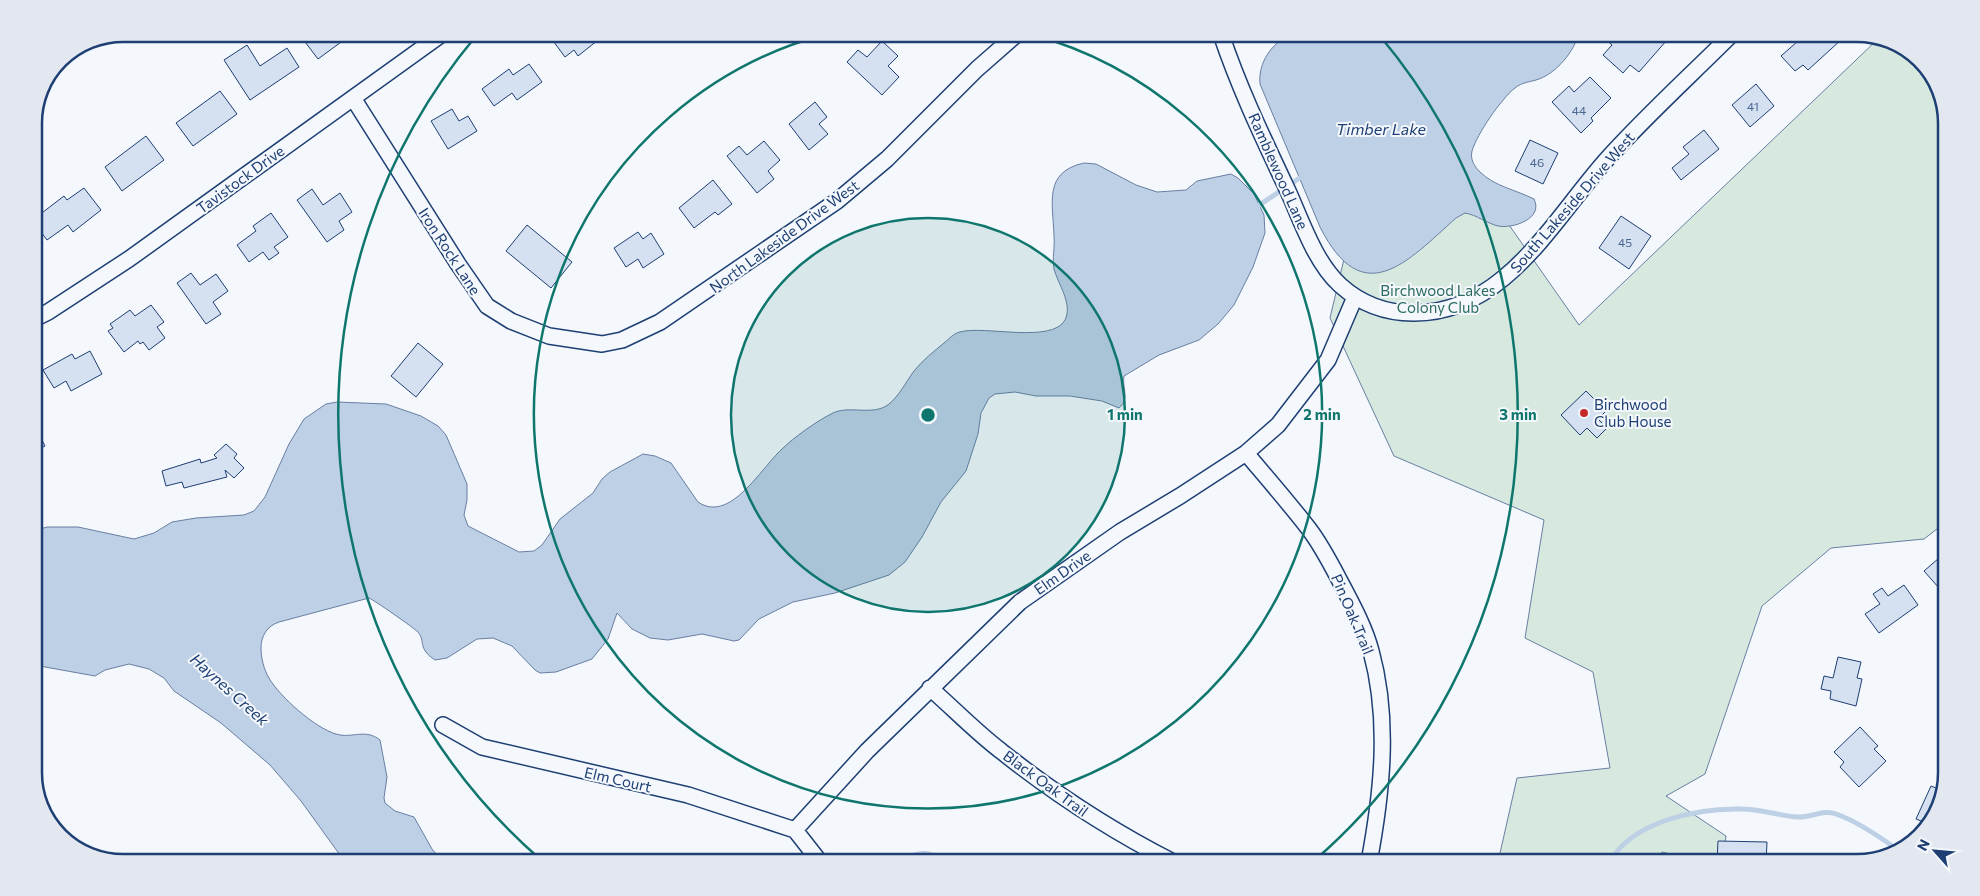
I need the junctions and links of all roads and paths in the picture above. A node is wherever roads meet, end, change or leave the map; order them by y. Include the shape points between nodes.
1 (420, 42) edge
2 (1008, 42) edge
3 (1224, 42) edge
4 (1724, 42) edge
5 (353, 98) junction
6 (1356, 297) junction
7 (43, 314) edge
8 (595, 343) joint
9 (1246, 453) junction
10 (930, 688) junction
11 (443, 725) dead end
12 (794, 830) junction
13 (814, 854) edge
14 (1158, 854) edge
15 (1370, 854) edge

1 - 5 street, Tavistock Drive
2 - 8 street, North Lakeside Drive West via 977,68 887,159 837,201 660,322 622,340
3 - 6 street, Ramblewood Lane via 1257,124 1318,254 1339,284
4 - 6 street, South Lakeside Drive West via 1607,158 1518,265 1475,298 1439,311 1420,313 1385,310
5 - 7 street, Tavistock Drive via 130,259
5 - 8 street, Iron Rock Lane via 487,306 511,321 549,336
6 - 9 street, Elm Drive via 1328,360 1284,418
9 - 10 street, Elm Drive via 1120,532 1020,602
9 - 15 street, Pin Oak Trail via 1310,530 1353,605 1371,649 1380,691 1383,736
10 - 12 street, Elm Drive
10 - 14 street, Black Oak Trail via 1000,750 1049,787 1114,831
11 - 12 street, Elm Court via 482,747 688,795
12 - 13 street

